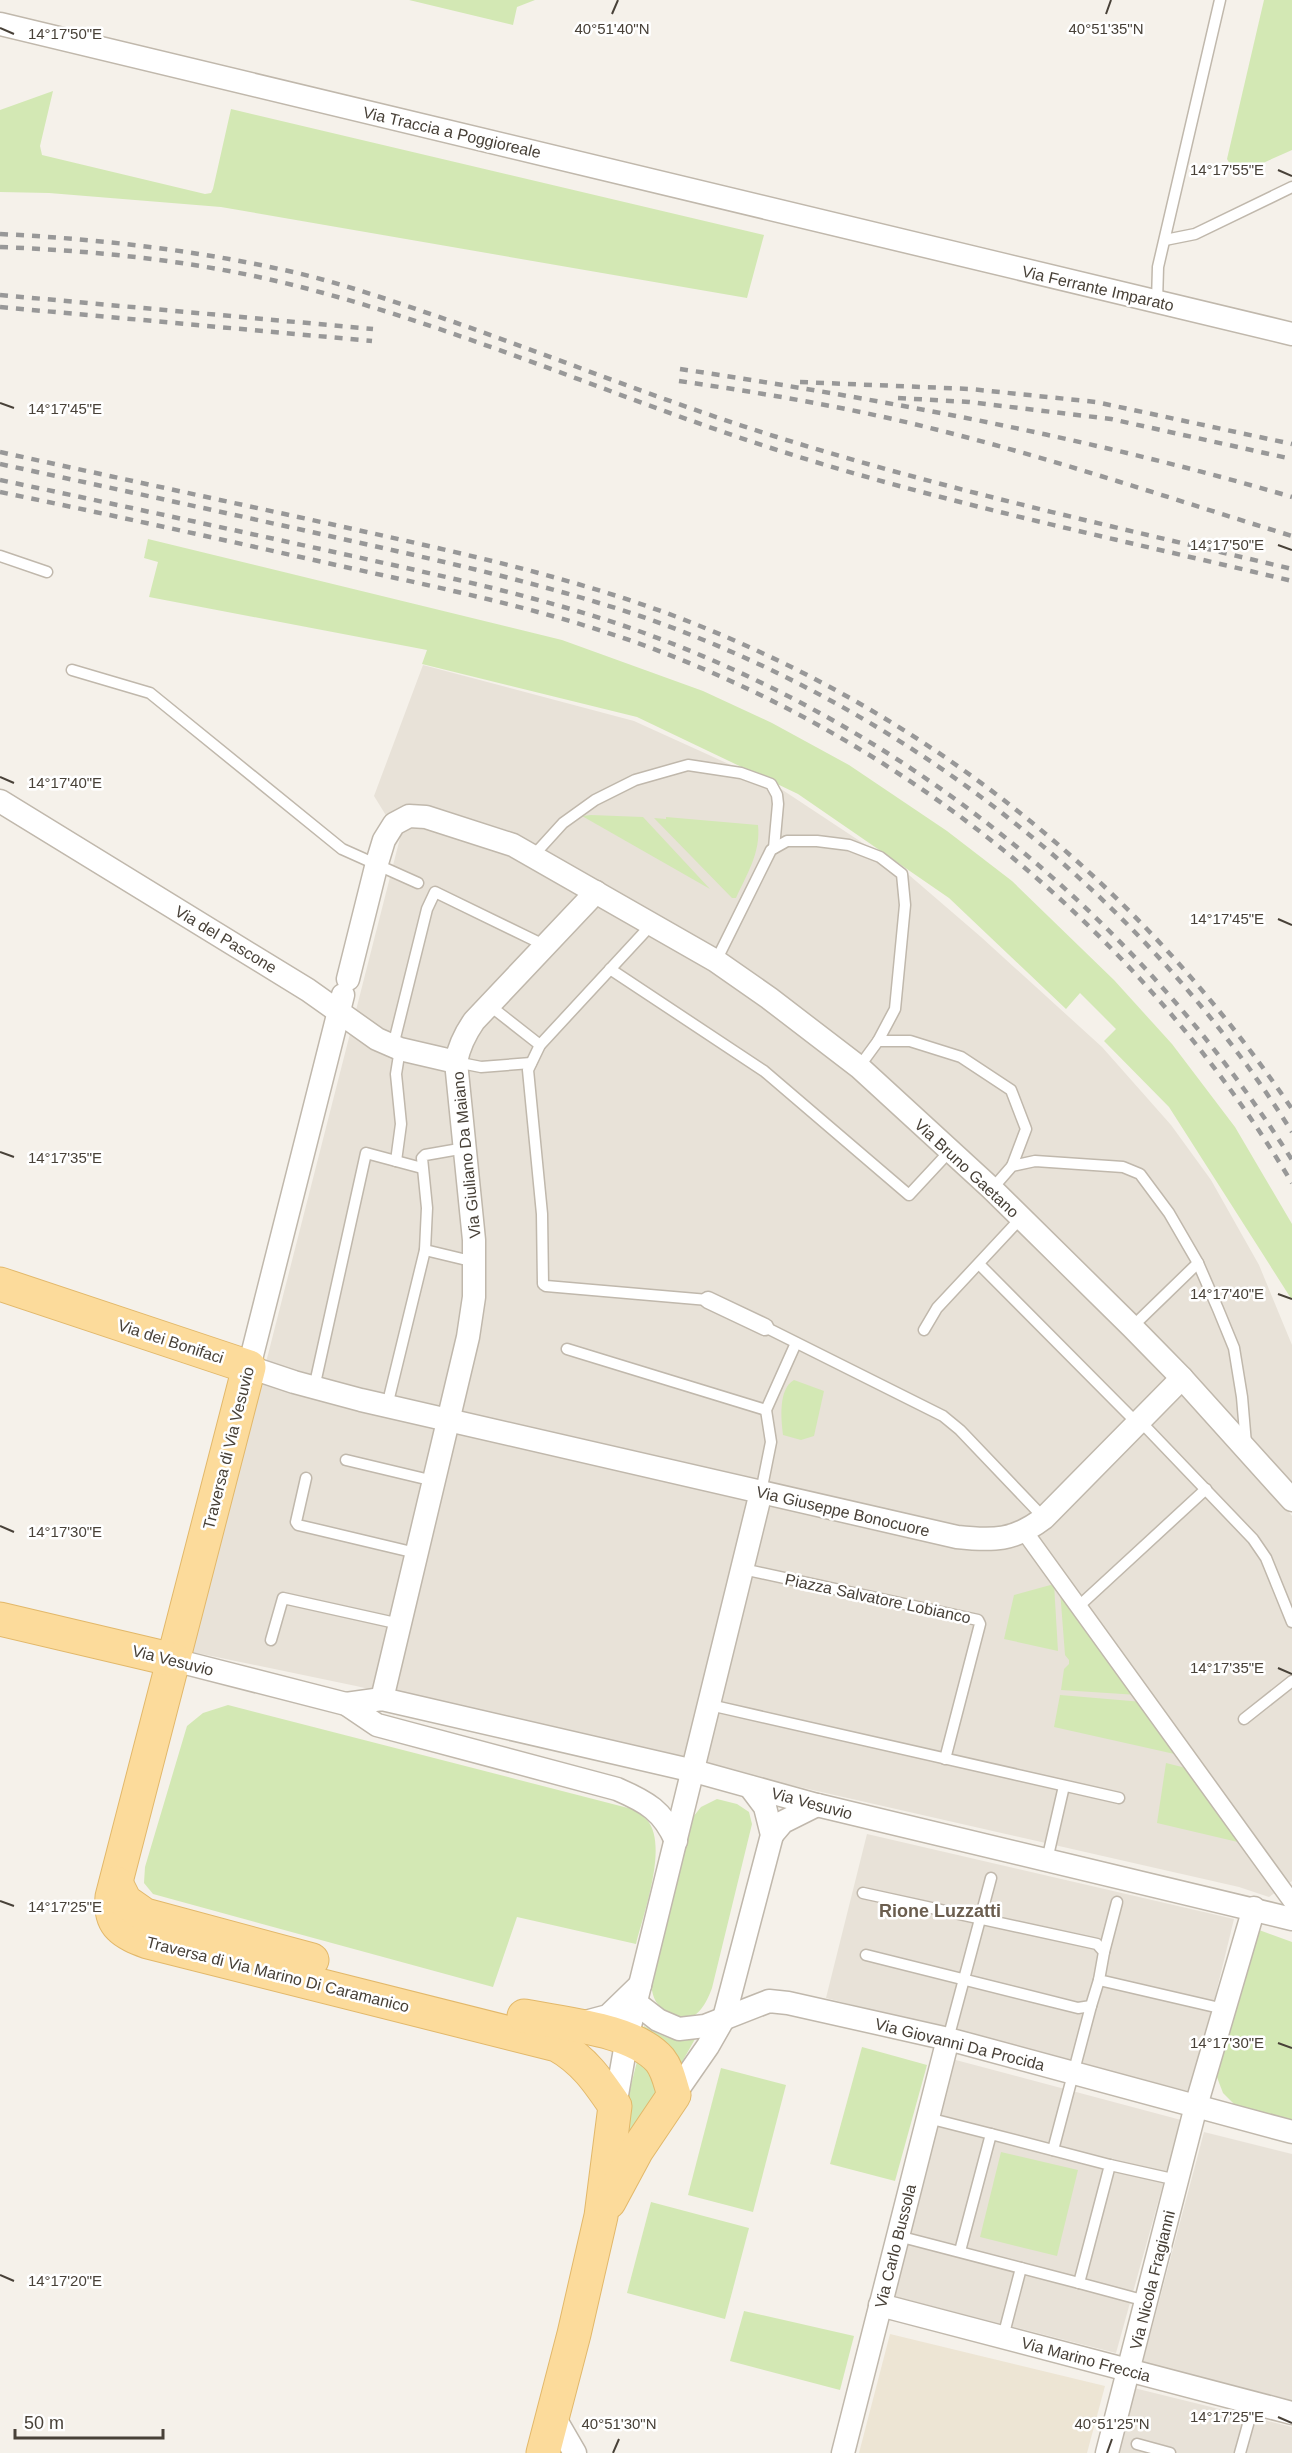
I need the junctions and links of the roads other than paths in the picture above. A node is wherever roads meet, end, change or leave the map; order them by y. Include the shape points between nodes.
1 (1221, 0) edge
2 (0, 24) edge
3 (1292, 187) edge
4 (1165, 240) junction
5 (903, 241) joint
6 (1157, 302) junction
7 (1292, 334) edge
8 (0, 556) edge
9 (47, 572) dead end
10 (72, 670) dead end
11 (0, 801) edge
12 (774, 848) junction
13 (533, 856) junction
14 (377, 863) junction
15 (418, 883) dead end
16 (596, 892) junction
17 (652, 924) junction
18 (544, 945) junction
19 (716, 961) junction
20 (609, 969) junction
21 (343, 995) junction
22 (489, 1005) junction
23 (878, 1041) junction
24 (540, 1045) junction
25 (397, 1047) junction
26 (456, 1062) junction
27 (531, 1064) junction
28 (859, 1067) junction
29 (465, 1148) junction
30 (950, 1152) junction
31 (396, 1161) junction
32 (1012, 1166) junction
33 (422, 1168) junction
34 (992, 1190) junction
35 (1021, 1218) junction
36 (425, 1250) junction
37 (475, 1262) junction
38 (1198, 1263) junction
39 (979, 1264) junction
40 (0, 1284) edge
41 (708, 1300) joint
42 (765, 1327) joint
43 (1132, 1327) junction
44 (924, 1330) dead end
45 (796, 1343) junction
46 (567, 1349) dead end
47 (249, 1367) junction
48 (1182, 1378) junction
49 (314, 1388) junction
50 (387, 1406) junction
51 (766, 1410) junction
52 (448, 1420) junction
53 (1139, 1422) junction
54 (1246, 1448) junction
55 (346, 1460) dead end
56 (306, 1479) dead end
57 (434, 1481) junction
58 (1206, 1489) junction
59 (761, 1492) junction
60 (1292, 1500) edge
61 (1044, 1518) junction
62 (1024, 1531) junction
63 (416, 1553) junction
64 (743, 1569) junction
65 (1079, 1606) junction
66 (0, 1619) edge
67 (1292, 1622) edge
68 (400, 1624) junction
69 (271, 1640) dead end
70 (174, 1660) junction
71 (1292, 1681) edge
72 (382, 1699) junction
73 (346, 1704) junction
74 (710, 1705) junction
75 (1244, 1719) dead end
76 (945, 1759) junction
77 (694, 1771) junction
78 (1064, 1786) junction
79 (750, 1787) junction
80 (1119, 1798) dead end
81 (817, 1806) junction
82 (772, 1835) junction
83 (676, 1841) junction
84 (1047, 1860) junction
85 (992, 1878) dead end
86 (116, 1883) junction
87 (863, 1893) dead end
88 (1117, 1902) dead end
89 (1254, 1908) junction
90 (1288, 1910) edge
91 (980, 1918) junction
92 (1104, 1952) junction
93 (866, 1955) dead end
94 (964, 1980) junction
95 (1099, 1980) junction
96 (638, 1993) junction
97 (1091, 2006) junction
98 (1224, 2009) junction
99 (724, 2018) junction
100 (571, 2025) junction
101 (627, 2038) junction
102 (948, 2039) junction
103 (1074, 2073) junction
104 (674, 2095) junction
105 (615, 2106) junction
106 (1196, 2106) junction
107 (928, 2118) junction
108 (1292, 2132) edge
109 (991, 2134) junction
110 (1053, 2150) junction
111 (1110, 2165) junction
112 (1177, 2180) junction
113 (601, 2216) junction
114 (898, 2236) junction
115 (960, 2251) junction
116 (1021, 2268) junction
117 (1079, 2283) junction
118 (1146, 2301) junction
119 (880, 2305) junction
120 (1003, 2337) junction
121 (1129, 2370) junction
122 (1254, 2403) junction
123 (1292, 2413) edge
124 (553, 2415) junction
125 (1137, 2444) dead end
126 (543, 2453) edge
127 (575, 2453) edge
128 (843, 2453) edge
129 (1107, 2453) edge
130 (1170, 2453) edge
131 (1240, 2453) edge

1 - 4 lane
2 - 5 street, Via Traccia a Poggioreale
3 - 4 lane via 1195,234
4 - 6 lane via 1158,267
5 - 6 street, Via Ferrante Imparato
6 - 7 street, Via Ferrante Imparato
8 - 9 lane
10 - 14 lane via 150,693 342,849
11 - 21 street, Via del Pascone via 308,990
12 - 13 lane via 778,804 771,784 741,773 688,765 635,780 595,800 563,823
12 - 19 lane
12 - 23 lane via 788,841 849,845 880,857 902,874 905,905 895,1009
13 - 14 street via 494,838 434,819 409,816 389,831
13 - 16 street
14 - 15 lane
14 - 21 street
16 - 17 street, Via Bruno Gaetano
16 - 18 street, Via Giuliano Da Maiano
17 - 19 street, Via Bruno Gaetano
17 - 20 lane
18 - 22 street, Via Giuliano Da Maiano
18 - 25 lane via 435,892
19 - 28 street, Via Bruno Gaetano
20 - 24 lane
20 - 30 lane via 764,1071 909,1195
21 - 25 street, Via del Pascone via 377,1039
21 - 47 street, Traversa di Via Vesuvio
22 - 24 lane
22 - 26 street, Via Giuliano Da Maiano via 466,1032
23 - 28 lane
23 - 32 lane via 910,1041 961,1057 1011,1090 1026,1129
24 - 27 lane
25 - 26 street, Via del Pascone
25 - 31 lane via 401,1132
26 - 27 lane via 481,1067
26 - 29 street, Via Giuliano Da Maiano
27 - 41 lane via 528,1077 542,1214 543,1284
28 - 30 street, Via Bruno Gaetano
29 - 33 lane via 424,1155
29 - 37 street, Via Giuliano Da Maiano
30 - 34 street, Via Bruno Gaetano
31 - 33 lane
31 - 49 lane via 366,1153
32 - 34 lane
32 - 38 lane via 1035,1161 1123,1167 1140,1174 1169,1213
33 - 36 lane via 427,1197
34 - 35 street, Via Bruno Gaetano
35 - 39 lane
35 - 43 street, Via Bruno Gaetano
36 - 37 lane
36 - 50 lane
37 - 52 street, Via Giuliano Da Maiano via 468,1337
38 - 43 lane
38 - 54 lane via 1233,1348
39 - 44 lane via 937,1308
39 - 53 lane
40 - 47 main road, Via dei Bonifaci
41 - 42 street
42 - 45 lane
43 - 48 street, Via Bruno Gaetano
45 - 51 lane
45 - 61 lane via 943,1416
46 - 51 lane
47 - 49 street, Via dei Bonifaci
47 - 70 main road, Traversa di Via Vesuvio
48 - 53 street, Via Giuseppe Bonocuore
48 - 54 street, Via Bruno Gaetano
49 - 50 street, Via dei Bonifaci
50 - 52 street, Via dei Bonifaci
51 - 59 lane via 771,1442
52 - 57 street, Via Giuliano Da Maiano
52 - 59 street, Via Giuseppe Bonocuore
53 - 58 lane
53 - 61 street, Via Giuseppe Bonocuore
54 - 60 street, Via Bruno Gaetano
55 - 57 lane
56 - 63 lane via 298,1525
57 - 63 street, Via Giuliano Da Maiano
58 - 65 lane
58 - 67 lane via 1260,1549
59 - 62 street, Via Giuseppe Bonocuore via 957,1537 1007,1538
59 - 64 street
61 - 62 street, Via Giuseppe Bonocuore
62 - 65 street
63 - 68 street, Via Giuliano Da Maiano
64 - 74 street
64 - 76 lane, Piazza Salvatore Lobianco via 978,1620
65 - 90 street
66 - 70 main road, Via Vesuvio
68 - 69 lane via 283,1598
68 - 72 street, Via Giuliano Da Maiano
70 - 73 street, Via Vesuvio
70 - 86 main road, Traversa di Via Vesuvio
71 - 75 lane
72 - 73 street, Via Vesuvio
72 - 77 street, Via Vesuvio
73 - 83 street, Via Vesuvio via 377,1725 617,1789 653,1808 668,1823
74 - 76 lane
74 - 77 street
76 - 78 lane
77 - 79 street, Via Vesuvio
77 - 83 street
78 - 80 lane
78 - 84 lane
79 - 81 street, Via Vesuvio
79 - 82 street via 765,1808
81 - 82 street via 783,1822
81 - 84 street, Via Vesuvio
82 - 99 street
83 - 96 street
84 - 89 street, Via Vesuvio
85 - 91 lane
86 - 100 main road, Traversa di Via Marino Di Caramanico via 125,1901 153,1918 512,2013
86 - 105 main road, Traversa di Via Marino Di Caramanico via 110,1911 122,1930 133,1936 557,2045 591,2070
87 - 91 lane
88 - 92 lane
89 - 90 street, Via Vesuvio
89 - 98 street, Via Nicola Fragianni
91 - 92 lane via 1097,1944
91 - 94 lane
92 - 95 lane
93 - 94 lane
94 - 97 lane via 1078,2008
94 - 102 lane
95 - 97 lane
95 - 98 lane
96 - 99 street, Via Giovanni Da Procida via 658,2020 679,2029 705,2026
96 - 100 street, Traversa di Via Marino Di Caramanico via 608,2016
96 - 101 street
97 - 103 lane
98 - 106 street, Via Nicola Fragianni
99 - 102 street, Via Giovanni Da Procida via 769,2001
99 - 104 street
100 - 101 main road, Traversa di Via Marino Di Caramanico
101 - 104 main road, Traversa di Via Marino Di Caramanico via 661,2061
101 - 105 street
102 - 103 street, Via Giovanni Da Procida
102 - 107 street, Via Carlo Bussola
103 - 106 street, Via Giovanni Da Procida
103 - 110 lane
104 - 113 main road via 637,2150
105 - 113 main road
106 - 108 street, Via Giovanni Da Procida
106 - 112 street, Via Nicola Fragianni
107 - 109 lane
107 - 114 street, Via Carlo Bussola
109 - 110 lane
109 - 115 lane
110 - 111 lane
111 - 112 lane
111 - 117 lane
112 - 118 street, Via Nicola Fragianni
113 - 124 main road
114 - 115 lane
114 - 119 street, Via Carlo Bussola
115 - 116 lane
116 - 117 lane
116 - 120 lane
117 - 118 lane
118 - 121 street, Via Nicola Fragianni
119 - 120 street, Via Marino Freccia
119 - 128 street, Via Carlo Bussola
120 - 121 street, Via Marino Freccia
121 - 122 street, Via Marino Freccia
121 - 129 street, Via Nicola Fragianni
122 - 123 street, Via Marino Freccia
122 - 131 lane
124 - 126 main road
124 - 127 street
125 - 130 lane

